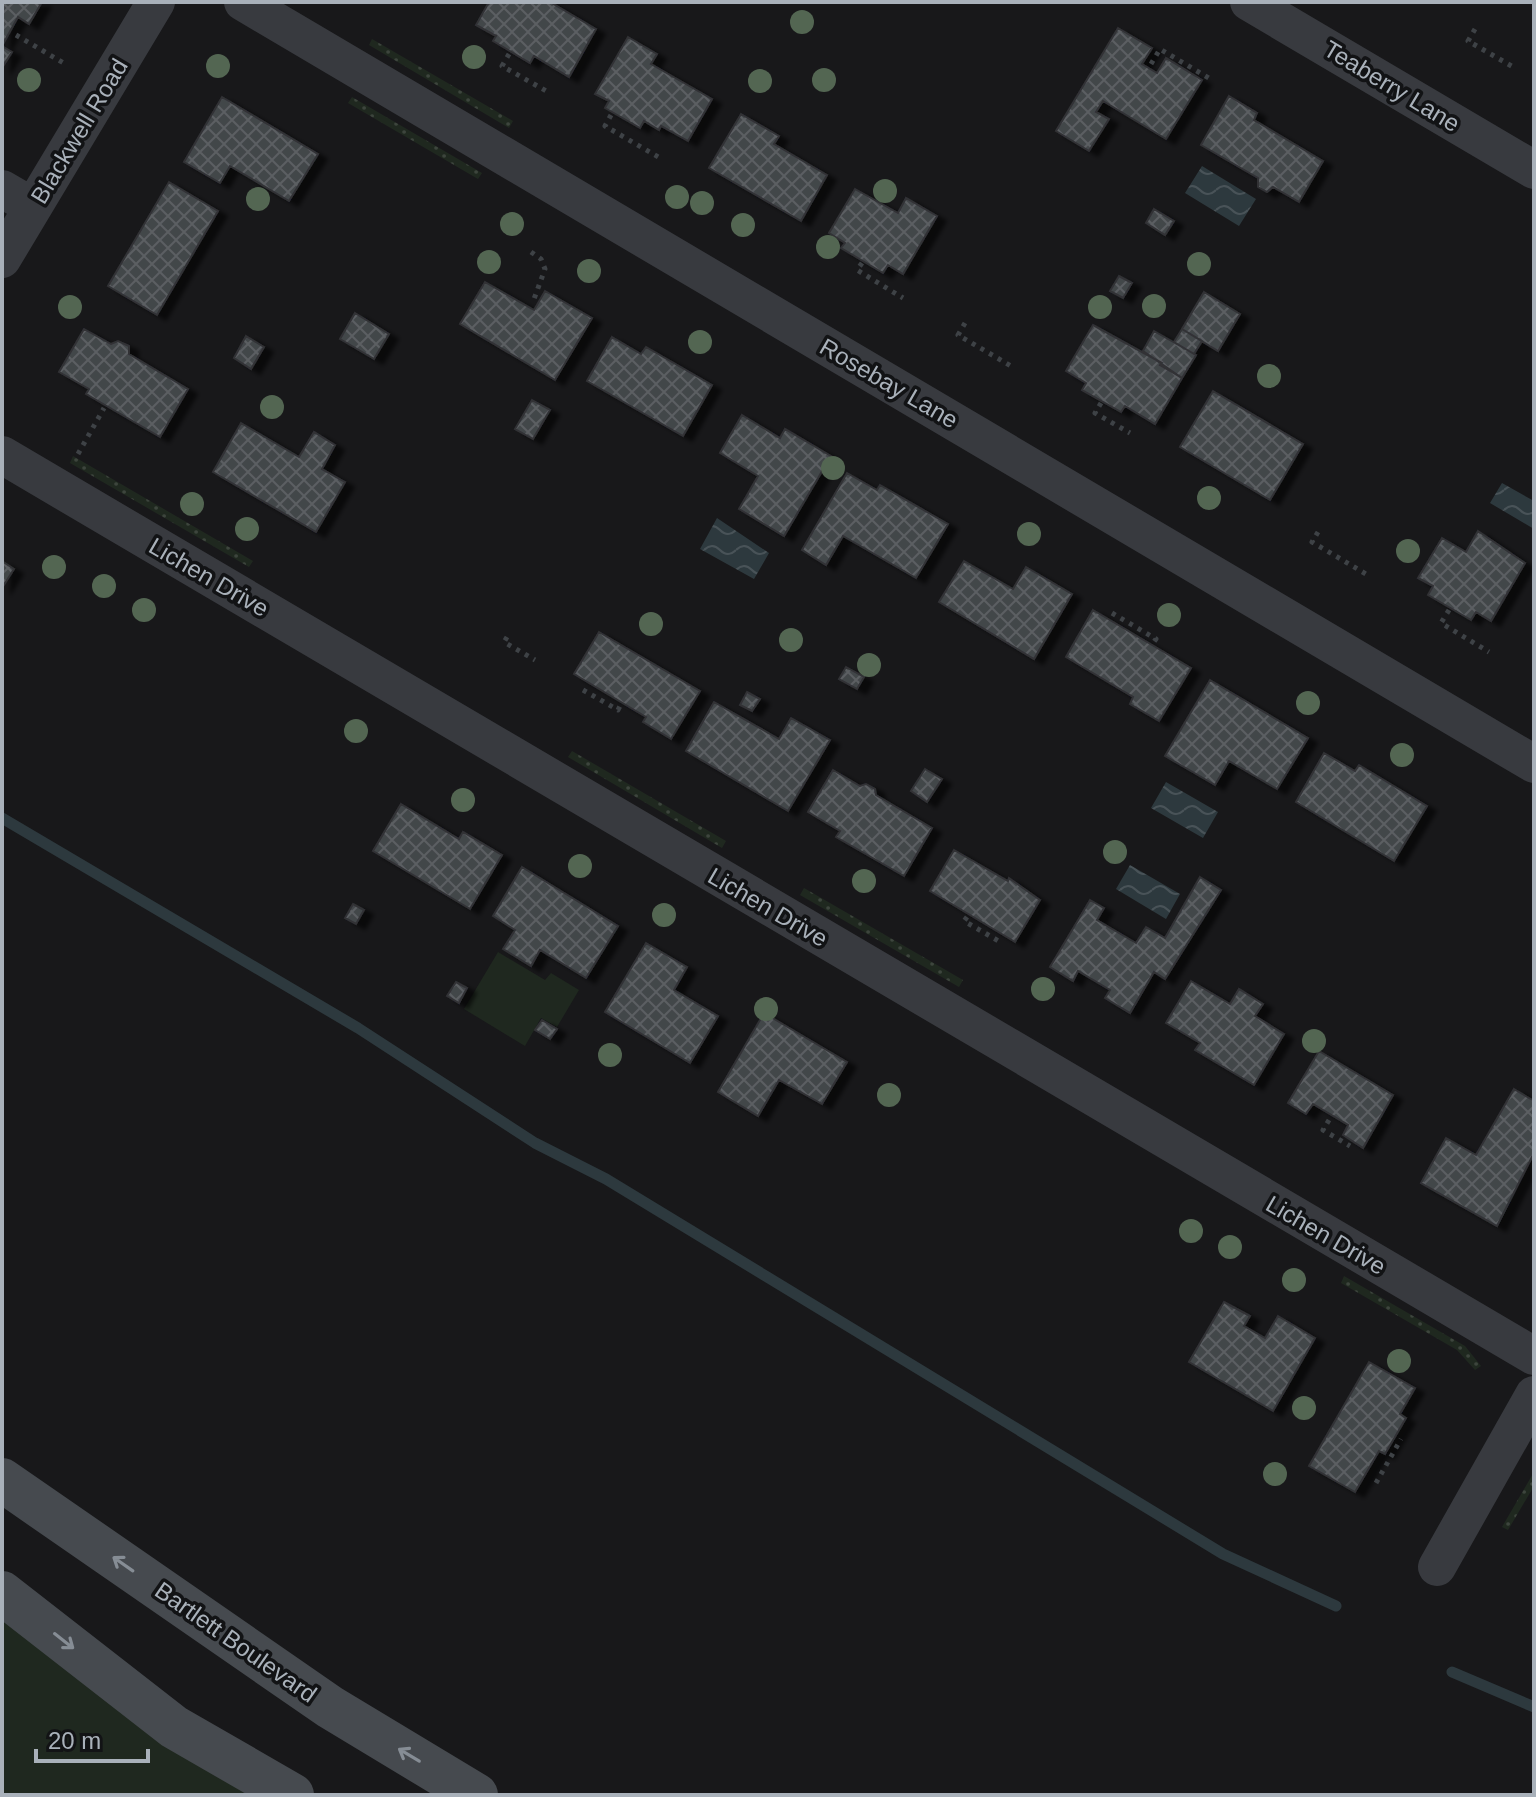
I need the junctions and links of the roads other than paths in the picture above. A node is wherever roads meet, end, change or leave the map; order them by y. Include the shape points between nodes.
1 (156, 2) edge
2 (243, 2) edge
3 (1249, 2) edge
4 (1534, 170) edge
5 (18, 198) edge
6 (2, 259) edge
7 (2, 455) edge
8 (1534, 764) edge
9 (1534, 1356) edge
10 (1534, 1395) edge
11 (2, 1480) edge
12 (1437, 1567) dead end
13 (2, 1593) edge
14 (292, 1795) edge
15 (476, 1795) edge

1 - 5 street, Blackwell Road
2 - 8 street, Rosebay Lane
3 - 4 street, Teaberry Lane
5 - 6 street, Blackwell Road
7 - 9 street, Lichen Drive
10 - 12 street
15 -> 11 main road, Bartlett Boulevard via 330,1707
13 -> 14 main road via 174,1727

